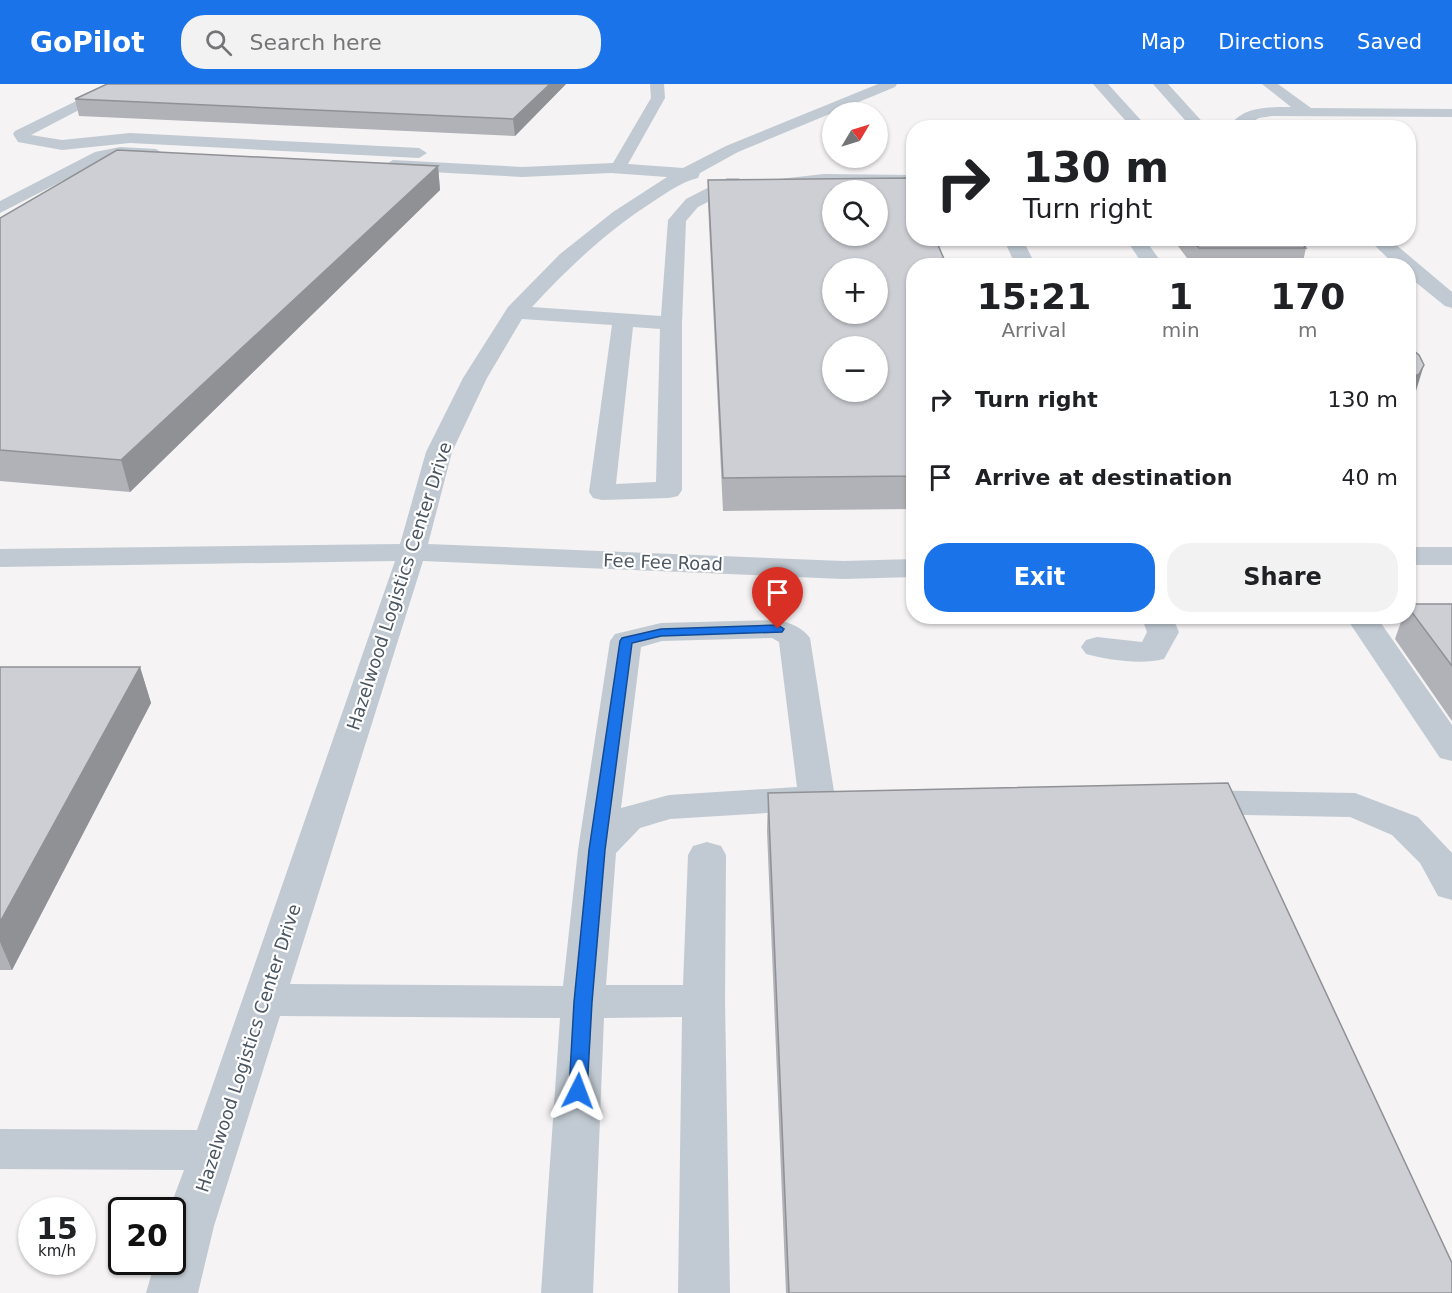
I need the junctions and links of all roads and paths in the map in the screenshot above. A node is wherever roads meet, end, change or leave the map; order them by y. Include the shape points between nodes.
1 (122, 84) edge
2 (657, 84) edge
3 (890, 84) edge
4 (1100, 84) edge
5 (1160, 84) edge
6 (1269, 84) edge
7 (1306, 112) junction
8 (1452, 113) edge
9 (1134, 120) edge
10 (1194, 120) edge
11 (1243, 120) edge
12 (437, 154) dead end
13 (618, 168) junction
14 (688, 173) junction
15 (906, 180) edge
16 (749, 183) junction
17 (0, 208) edge
18 (1385, 246) edge
19 (1398, 258) edge
20 (1416, 274) edge
21 (1452, 302) edge
22 (516, 312) junction
23 (623, 320) junction
24 (670, 323) junction
25 (412, 552) junction
26 (1416, 556) edge
27 (1452, 556) edge
28 (0, 558) edge
29 (906, 568) edge
30 (1159, 624) edge
31 (1365, 624) edge
32 (1097, 647) dead end
33 (1452, 750) edge
34 (1162, 802) edge
35 (597, 850) junction
36 (707, 855) dead end
37 (1452, 886) edge
38 (265, 1000) junction
39 (704, 1001) junction
40 (583, 1002) junction
41 (0, 1149) edge
42 (214, 1150) junction
43 (172, 1293) edge
44 (567, 1293) edge
45 (704, 1293) edge

1 - 12 street via 21,134 24,139 62,145 130,138
2 - 13 street via 658,98
3 - 14 street, Hazelwood Logistics Center Drive via 732,149
4 - 9 street
5 - 10 street
6 - 7 street
7 - 8 street
7 - 11 street via 1256,115
13 - 14 street
13 - 17 street via 522,172 120,152 101,155
14 - 16 street
14 - 22 street, Hazelwood Logistics Center Drive via 619,216 567,258
15 - 16 street
16 - 24 street via 692,203 677,220
18 - 19 street
20 - 21 street
22 - 23 street
22 - 25 street, Hazelwood Logistics Center Drive via 475,378 439,452
23 - 24 street
23 - 24 street via 602,492 669,490
25 - 28 street, Fee Fee Road
25 - 29 street, Fee Fee Road via 843,570
25 - 38 street, Hazelwood Logistics Center Drive
26 - 27 street
30 - 32 street via 1162,632 1153,652
31 - 33 street
34 - 37 street via 1355,805 1405,826 1434,855
35 - 35 street via 627,819 669,807 835,798 794,638 778,629 661,632 626,641
35 - 40 street
36 - 39 street
38 - 40 street
38 - 42 street, Hazelwood Logistics Center Drive
39 - 40 street
39 - 45 street
40 - 44 street
41 - 42 street
42 - 43 street, Hazelwood Logistics Center Drive

